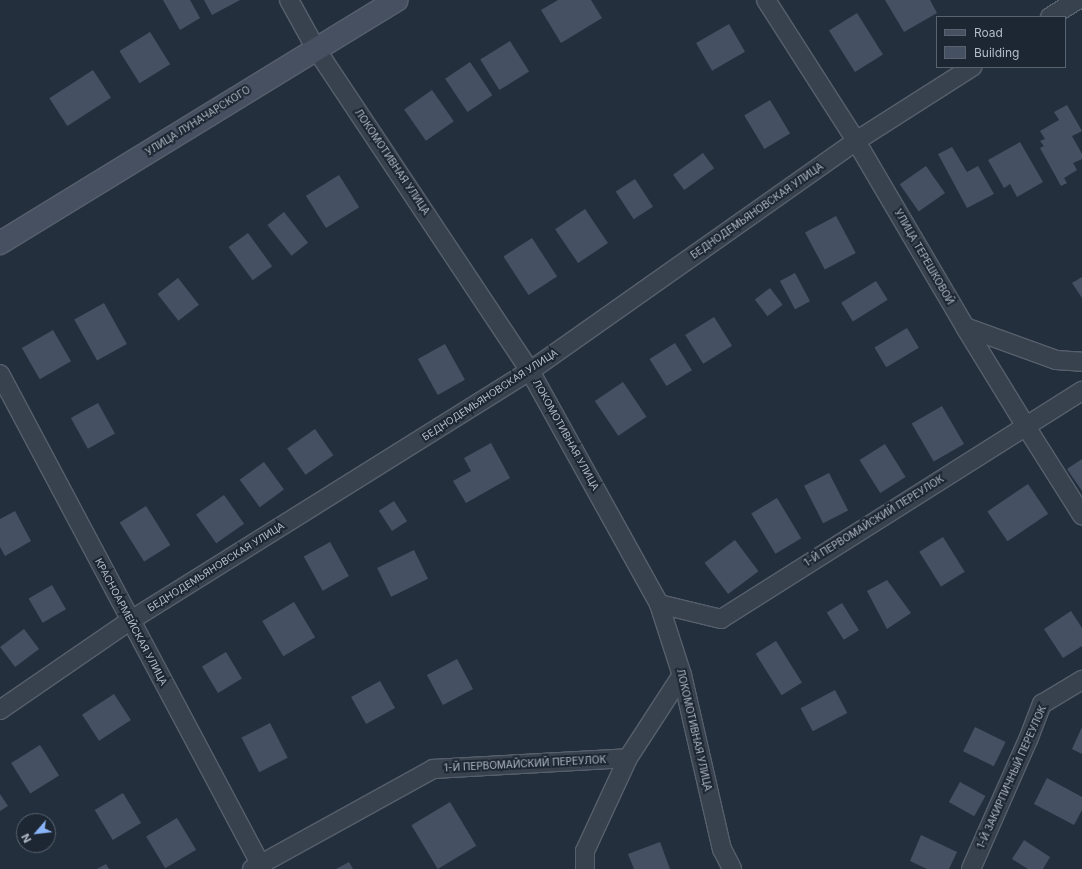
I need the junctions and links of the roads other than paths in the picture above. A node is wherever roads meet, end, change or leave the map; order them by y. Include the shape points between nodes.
1 (289, 0) edge
2 (396, 0) edge
3 (766, 0) edge
4 (1076, 0) edge
5 (1052, 16) edge
6 (316, 49) junction
7 (970, 68) edge
8 (856, 141) junction
9 (0, 243) edge
10 (965, 326) junction
11 (1082, 362) edge
12 (530, 371) junction
13 (0, 374) edge
14 (1082, 391) edge
15 (1025, 425) junction
16 (1082, 515) edge
17 (659, 604) junction
18 (131, 620) junction
19 (682, 676) junction
20 (1082, 680) edge
21 (0, 710) edge
22 (628, 758) junction
23 (258, 867) edge
24 (585, 869) edge
25 (732, 869) edge
26 (971, 869) edge

1 - 6 street, ЛОКОМОТИВНАЯ УЛИЦА
2 - 6 main road, УЛИЦА ЛУНАЧАРСКОГО
3 - 8 street, УЛИЦА ТЕРЕШКОВОЙ
4 - 5 street
6 - 9 main road, УЛИЦА ЛУНАЧАРСКОГО
6 - 12 street, ЛОКОМОТИВНАЯ УЛИЦА
7 - 8 street, БЕДНОДЕМЬЯНОВСКАЯ УЛИЦА
8 - 10 street, УЛИЦА ТЕРЕШКОВОЙ
8 - 12 street, БЕДНОДЕМЬЯНОВСКАЯ УЛИЦА
10 - 11 street via 1056,360
10 - 15 street, УЛИЦА ТЕРЕШКОВОЙ
12 - 17 street, ЛОКОМОТИВНАЯ УЛИЦА
12 - 18 street, БЕДНОДЕМЬЯНОВСКАЯ УЛИЦА
13 - 18 street, КРАСНОАРМЕЙСКАЯ УЛИЦА
14 - 15 street, 1-Й ПЕРВОМАЙСКИЙ ПЕРЕУЛОК
15 - 16 street, УЛИЦА ТЕРЕШКОВОЙ
15 - 17 street, 1-Й ПЕРВОМАЙСКИЙ ПЕРЕУЛОК via 720,619
17 - 19 street, ЛОКОМОТИВНАЯ УЛИЦА
18 - 21 street, БЕДНОДЕМЬЯНОВСКАЯ УЛИЦА
18 - 23 street, КРАСНОАРМЕЙСКАЯ УЛИЦА
19 - 22 street
19 - 25 street, ЛОКОМОТИВНАЯ УЛИЦА via 722,849
20 - 26 street, 1-Й ЗАКИРПИЧНЫЙ ПЕРЕУЛОК via 1042,704
22 - 23 street, 1-Й ПЕРВОМАЙСКИЙ ПЕРЕУЛОК via 434,769
22 - 24 street via 585,851

